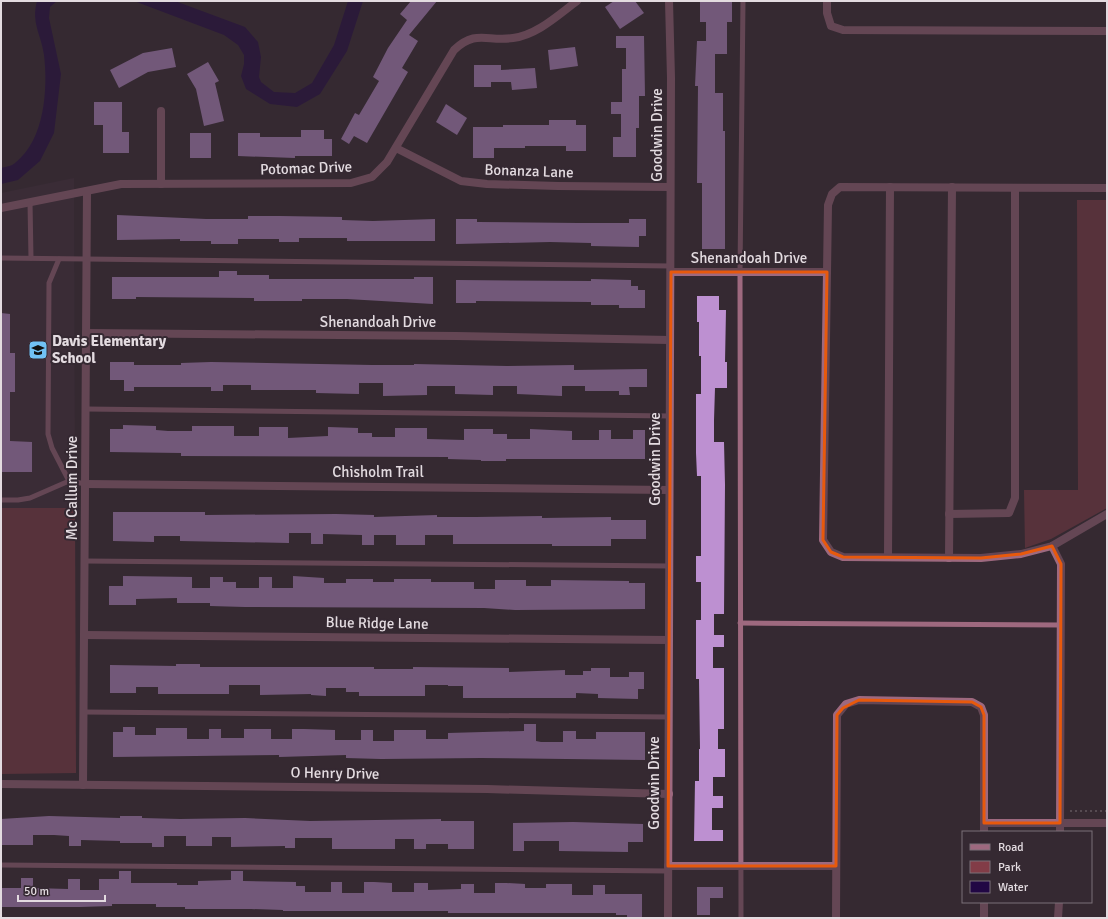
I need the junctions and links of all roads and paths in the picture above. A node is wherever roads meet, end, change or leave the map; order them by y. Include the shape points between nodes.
1 (577, 1) edge
2 (669, 1) edge
3 (744, 1) edge
4 (827, 1) edge
5 (1107, 31) edge
6 (161, 111) dead end
7 (396, 148) junction
8 (161, 184) junction
9 (670, 187) junction
10 (890, 187) junction
11 (952, 187) junction
12 (1015, 188) junction
13 (1107, 188) edge
14 (87, 191) junction
15 (30, 202) junction
16 (1, 208) edge
17 (1, 258) edge
18 (31, 258) junction
19 (59, 259) junction
20 (86, 259) junction
21 (671, 269) junction
22 (740, 272) junction
23 (827, 272) junction
24 (86, 333) junction
25 (670, 340) junction
26 (86, 409) junction
27 (670, 416) junction
28 (69, 481) junction
29 (86, 484) junction
30 (669, 490) junction
31 (1, 500) edge
32 (949, 514) junction
33 (1107, 514) edge
34 (1052, 546) junction
35 (888, 557) junction
36 (949, 558) junction
37 (85, 561) junction
38 (669, 566) junction
39 (740, 623) junction
40 (1061, 625) junction
41 (84, 635) junction
42 (669, 640) junction
43 (84, 712) junction
44 (669, 717) junction
45 (1, 784) edge
46 (83, 785) junction
47 (669, 794) junction
48 (1067, 811) dead end
49 (1107, 811) edge
50 (984, 823) junction
51 (1060, 823) junction
52 (1107, 823) edge
53 (984, 831) edge
54 (1060, 831) edge
55 (1, 865) edge
56 (740, 866) junction
57 (836, 866) junction
58 (668, 868) junction
59 (984, 903) edge
60 (1059, 903) edge
61 (668, 918) edge
62 (741, 918) edge
63 (836, 918) edge
64 (984, 918) edge
65 (1058, 918) edge

1 - 7 street, Potomac Drive via 535,30 513,38 479,37 464,40 454,50
2 - 9 street, Goodwin Drive
3 - 22 lane
4 - 5 street via 831,26 843,30
6 - 8 street
7 - 8 street, Potomac Drive via 372,177 351,183
7 - 9 street, Bonanza Lane via 462,182
8 - 14 street, Potomac Drive via 121,184
9 - 21 street, Goodwin Drive
10 - 11 street
10 - 23 street via 840,187 832,194 828,205
10 - 35 street
11 - 12 street
11 - 32 street
12 - 13 street
12 - 32 street via 1015,498 1008,513
14 - 15 street, Potomac Drive
14 - 20 street, Mc Callum Drive
15 - 16 street, Potomac Drive
15 - 18 lane
17 - 18 lane
18 - 19 lane
19 - 20 lane
19 - 28 lane via 48,283 48,434 52,448
20 - 21 lane
20 - 24 street, Mc Callum Drive
21 - 22 street, Shenandoah Drive
21 - 25 street, Goodwin Drive
22 - 23 street, Shenandoah Drive
22 - 39 lane
23 - 35 street via 823,540 831,552 843,557
24 - 25 street, Shenandoah Drive
24 - 26 street, Mc Callum Drive
25 - 27 street, Goodwin Drive
26 - 27 lane
26 - 29 street, Mc Callum Drive
27 - 30 street, Goodwin Drive
28 - 29 lane
28 - 31 lane via 30,498
29 - 30 street, Chisholm Trail
29 - 37 street, Mc Callum Drive
30 - 38 street, Goodwin Drive
32 - 36 street
33 - 34 street
34 - 36 street via 1021,554
34 - 40 street via 1061,564
35 - 36 street
37 - 38 lane
37 - 41 street, Mc Callum Drive
38 - 42 street, Goodwin Drive
39 - 40 lane
39 - 56 lane
40 - 51 street
41 - 42 street, Blue Ridge Lane
41 - 43 street, Mc Callum Drive
42 - 44 street, Goodwin Drive
43 - 44 lane
43 - 46 street, Mc Callum Drive
44 - 47 street, Goodwin Drive
45 - 46 street, O Henry Drive
46 - 47 street, O Henry Drive via 487,789
47 - 58 street, Goodwin Drive
48 - 49 path
50 - 51 street
50 - 53 street
50 - 57 street via 984,715 981,707 972,702 859,700 846,704 837,715
51 - 52 street
51 - 54 street
55 - 58 lane
56 - 57 street
56 - 58 street
56 - 62 lane
57 - 63 street
58 - 61 street, Goodwin Drive
59 - 64 street
60 - 65 street

